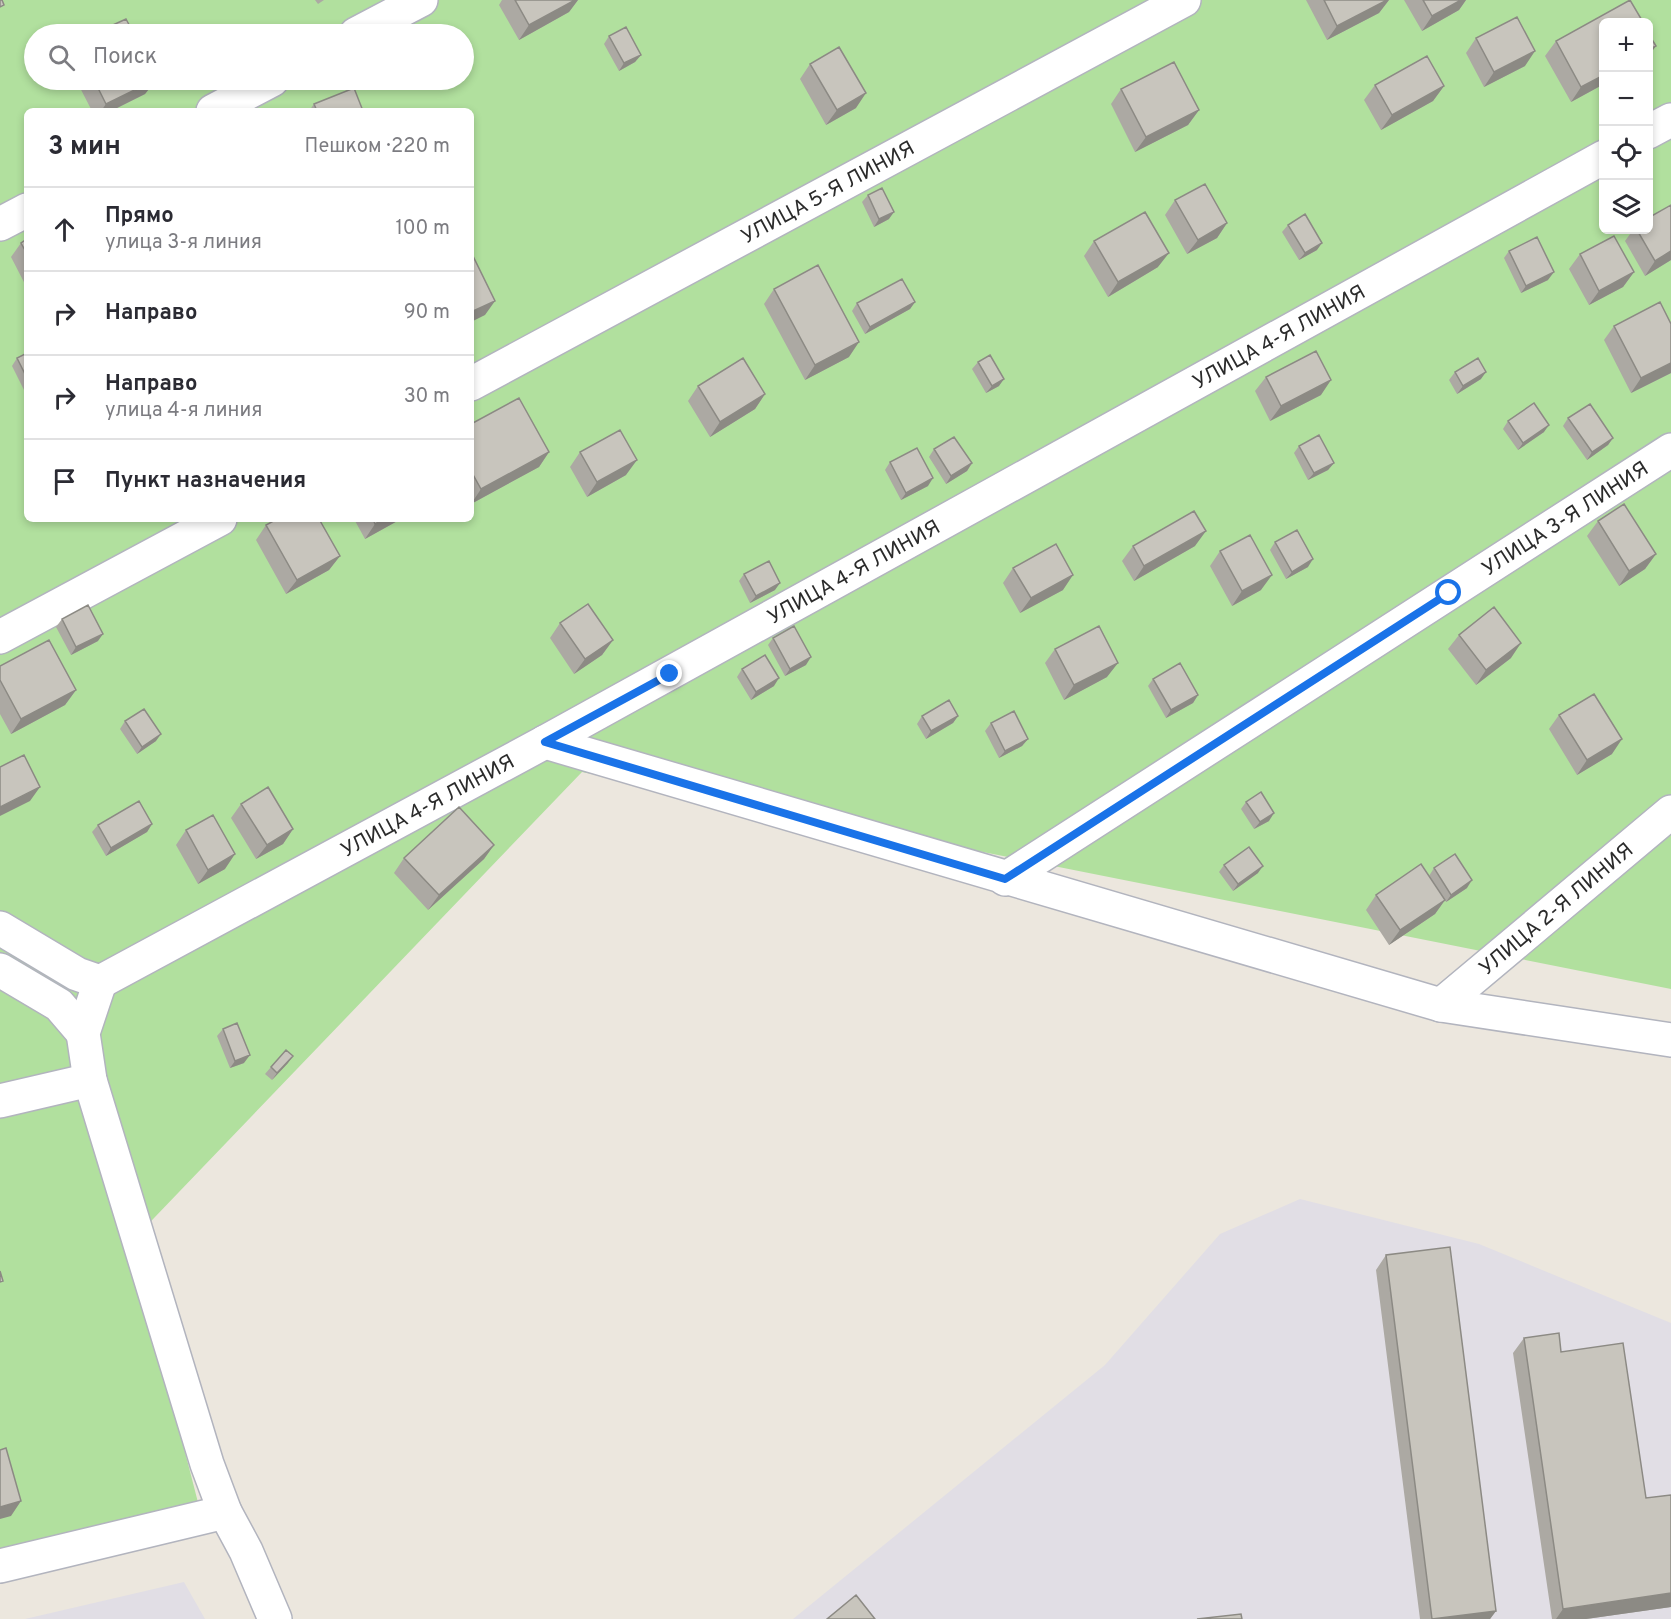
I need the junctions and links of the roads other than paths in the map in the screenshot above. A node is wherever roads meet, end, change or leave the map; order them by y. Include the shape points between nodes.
1 (421, 0) edge
2 (1184, 0) edge
3 (375, 24) edge
4 (253, 90) edge
5 (219, 108) edge
6 (1671, 120) edge
7 (1653, 129) edge
8 (1599, 160) edge
9 (24, 212) edge
10 (0, 224) edge
11 (474, 382) edge
12 (1671, 450) edge
13 (213, 522) edge
14 (0, 637) edge
15 (545, 742) junction
16 (1671, 812) edge
17 (1005, 879) junction
18 (0, 928) edge
19 (0, 970) edge
20 (100, 982) junction
21 (1441, 1005) junction
22 (83, 1033) junction
23 (1671, 1040) edge
24 (90, 1080) junction
25 (0, 1101) edge
26 (225, 1512) junction
27 (0, 1566) edge
28 (276, 1619) edge

1 - 3 street
2 - 11 street, УЛИЦА 5-Я ЛИНИЯ
4 - 5 street
6 - 7 street
8 - 15 street, УЛИЦА 4-Я ЛИНИЯ
9 - 10 street
12 - 17 street, УЛИЦА 3-Я ЛИНИЯ
13 - 14 street
15 - 17 street
15 - 20 street, УЛИЦА 4-Я ЛИНИЯ
16 - 21 street, УЛИЦА 2-Я ЛИНИЯ
17 - 21 street
18 - 20 street via 77,974
19 - 22 street via 59,1005
20 - 22 street
21 - 23 street
22 - 24 street
24 - 25 street
24 - 26 street
26 - 27 street
26 - 28 street

